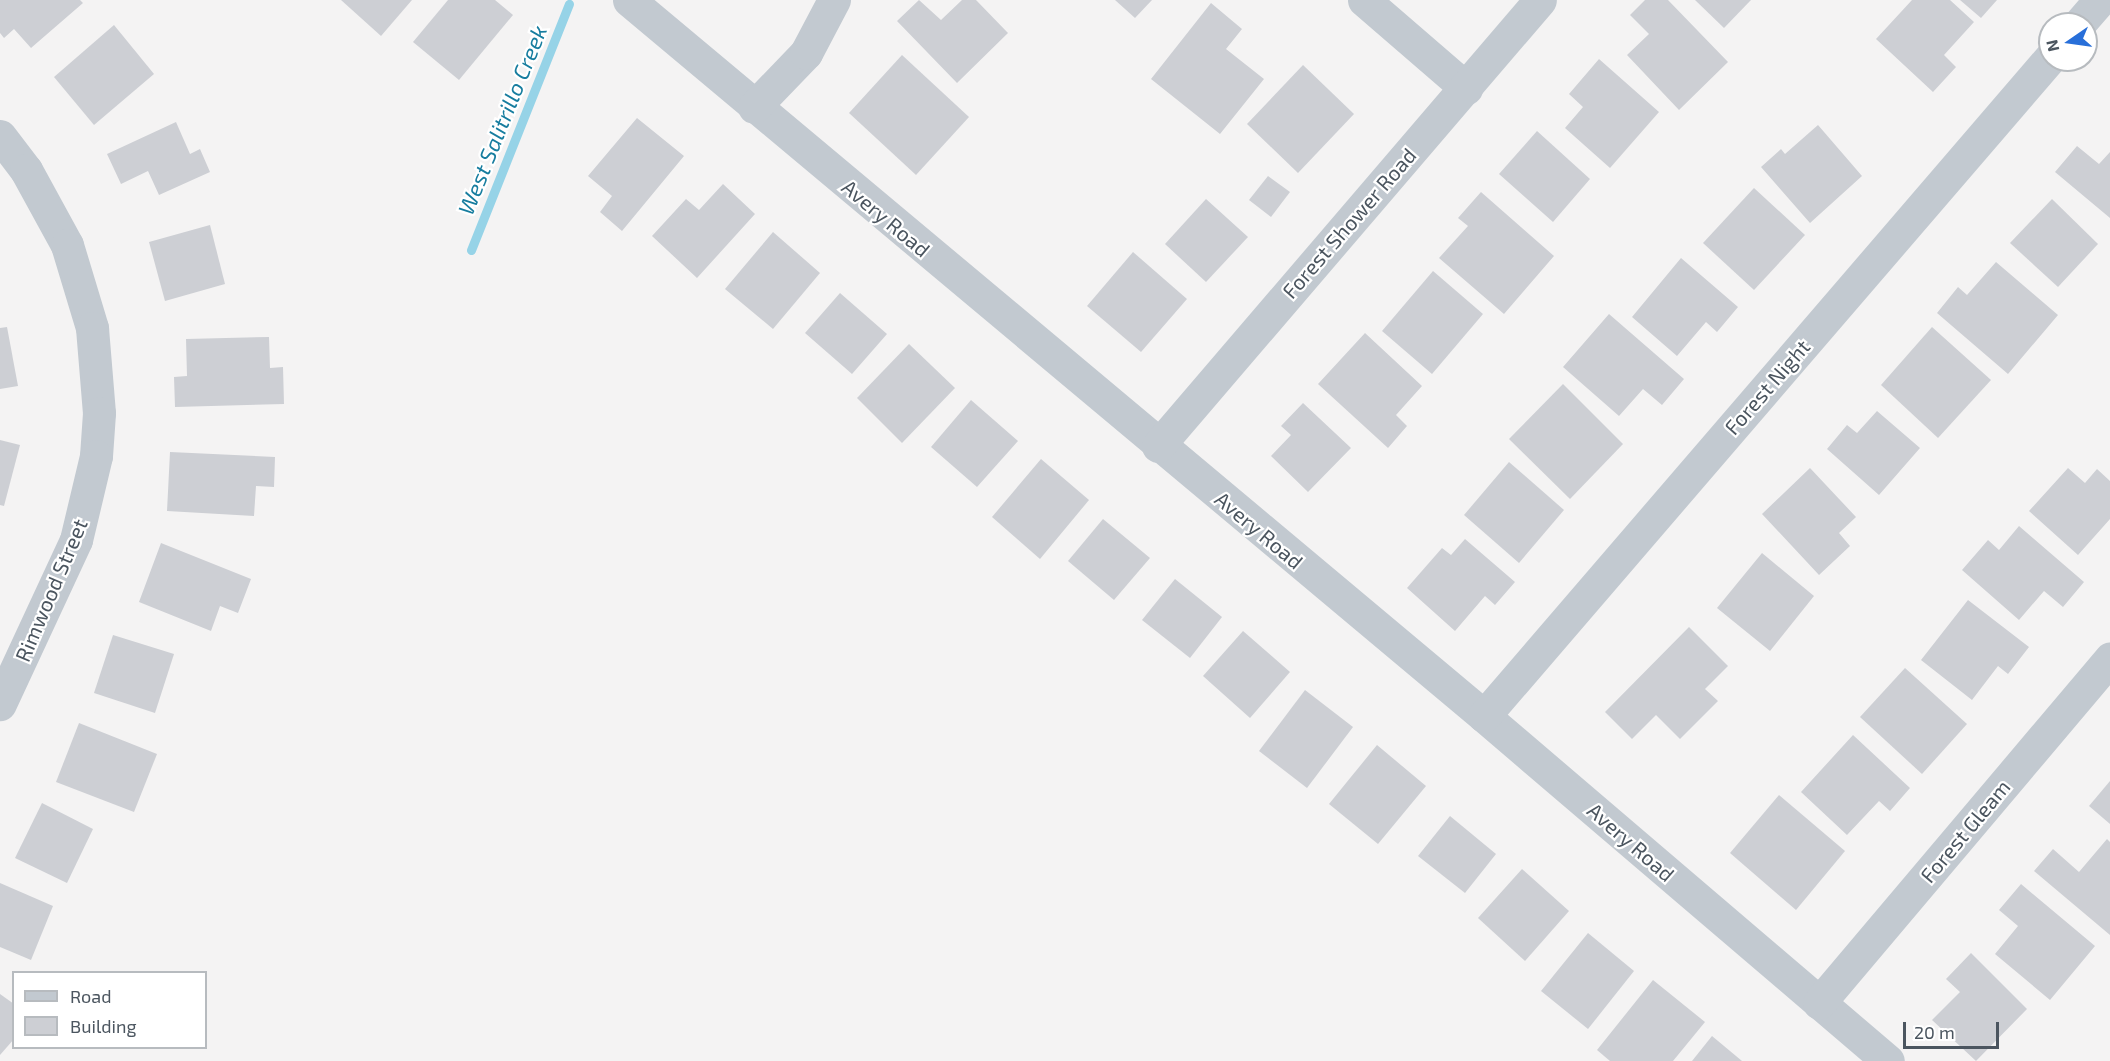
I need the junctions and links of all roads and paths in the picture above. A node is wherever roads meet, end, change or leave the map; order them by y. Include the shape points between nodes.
1 (629, 0) edge
2 (834, 0) edge
3 (1364, 0) edge
4 (1540, 0) edge
5 (2100, 0) edge
6 (2090, 12) edge
7 (2038, 72) edge
8 (1466, 88) junction
9 (754, 107) junction
10 (0, 136) edge
11 (1158, 446) junction
12 (2110, 658) edge
13 (0, 704) edge
14 (1484, 716) junction
15 (1819, 1003) junction
16 (1888, 1061) edge

1 - 9 street, Avery Road
2 - 9 street via 806,53
3 - 8 street
4 - 8 street, Forest Shower Road
5 - 6 street
7 - 14 street, Forest Night
8 - 11 street, Forest Shower Road
9 - 11 street, Avery Road
10 - 13 street, Rimwood Street via 26,170 67,245 92,328 99,413 92,478 76,540
11 - 14 street, Avery Road
12 - 15 street, Forest Gleam
14 - 15 street, Avery Road
15 - 16 street, Avery Road

